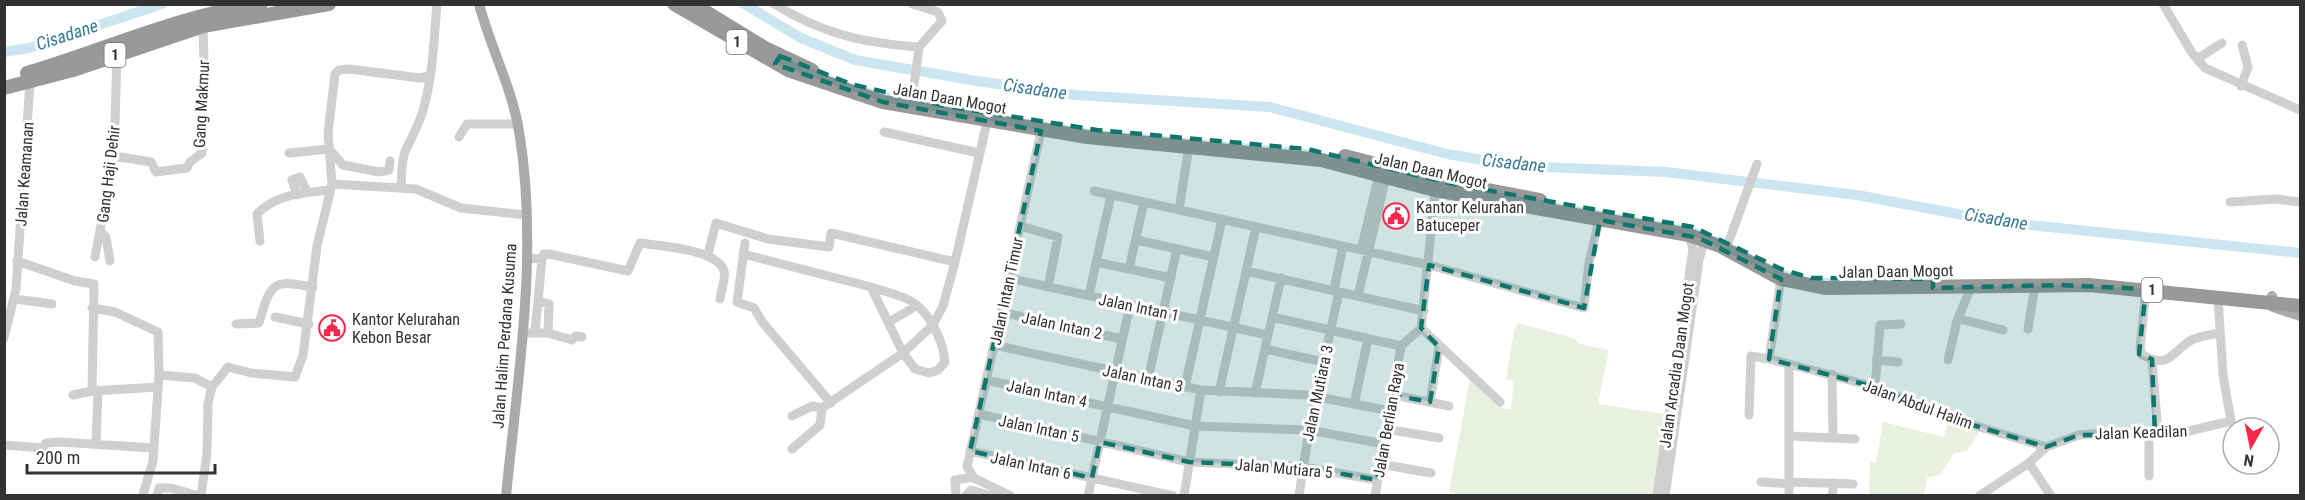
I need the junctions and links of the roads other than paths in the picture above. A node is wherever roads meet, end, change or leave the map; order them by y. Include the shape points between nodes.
1 (261, 4) edge
2 (329, 4) edge
3 (437, 4) edge
4 (478, 4) edge
5 (674, 4) edge
6 (693, 4) edge
7 (774, 4) edge
8 (912, 4) edge
9 (2163, 4) edge
10 (228, 14) junction
11 (203, 26) junction
12 (2222, 43) dead end
13 (2242, 45) dead end
14 (919, 50) junction
15 (117, 55) junction
16 (2198, 59) junction
17 (778, 60) junction
18 (429, 76) junction
19 (4, 78) edge
20 (30, 82) junction
21 (2241, 86) junction
22 (4, 88) edge
23 (913, 96) junction
24 (2301, 110) edge
25 (987, 122) junction
26 (518, 124) junction
27 (1041, 131) junction
28 (884, 132) dead end
29 (459, 136) dead end
30 (1189, 146) junction
31 (329, 149) junction
32 (289, 153) dead end
33 (979, 153) junction
34 (114, 156) junction
35 (390, 161) dead end
36 (1756, 164) dead end
37 (1383, 176) junction
38 (1436, 185) junction
39 (401, 186) junction
40 (331, 187) junction
41 (1094, 191) dead end
42 (1111, 195) junction
43 (1144, 202) junction
44 (2230, 202) dead end
45 (2301, 202) edge
46 (1179, 210) junction
47 (526, 215) junction
48 (1222, 220) junction
49 (1599, 220) junction
50 (1020, 226) junction
51 (1256, 227) junction
52 (101, 232) junction
53 (1689, 235) junction
54 (1136, 240) junction
55 (260, 241) dead end
56 (1729, 241) junction
57 (1709, 242) junction
58 (745, 243) dead end
59 (1343, 246) junction
60 (1177, 249) junction
61 (1365, 251) junction
62 (708, 254) junction
63 (743, 254) junction
64 (95, 257) dead end
65 (1214, 257) junction
66 (526, 258) junction
67 (542, 260) junction
68 (17, 261) junction
69 (110, 261) dead end
70 (956, 262) junction
71 (1096, 262) junction
72 (1429, 265) junction
73 (1129, 269) junction
74 (1246, 271) junction
75 (1009, 278) junction
76 (1171, 278) junction
77 (1281, 278) junction
78 (1781, 279) junction
79 (1936, 283) junction
80 (2035, 285) junction
81 (1048, 286) junction
82 (313, 287) junction
83 (871, 287) junction
84 (1971, 287) junction
85 (2146, 290) junction
86 (1337, 291) junction
87 (1089, 296) junction
88 (1358, 296) junction
89 (2218, 298) junction
90 (15, 299) junction
91 (720, 299) dead end
92 (2271, 300) junction
93 (538, 301) junction
94 (52, 304) dead end
95 (1130, 304) junction
96 (916, 306) junction
97 (2299, 307) edge
98 (92, 308) junction
99 (1424, 311) junction
100 (1001, 312) junction
101 (1163, 312) junction
102 (275, 317) dead end
103 (1272, 317) junction
104 (1960, 319) junction
105 (1200, 320) junction
106 (536, 321) junction
107 (548, 322) junction
108 (889, 322) junction
109 (236, 324) dead end
110 (309, 324) junction
111 (1901, 324) dead end
112 (933, 325) junction
113 (1234, 327) junction
114 (1420, 328) junction
115 (2028, 329) dead end
116 (2003, 330) dead end
117 (1330, 331) junction
118 (535, 332) junction
119 (522, 333) junction
120 (548, 333) junction
121 (2220, 333) junction
122 (1268, 335) junction
123 (582, 336) dead end
124 (4, 338) edge
125 (1122, 339) junction
126 (1368, 339) junction
127 (994, 345) junction
128 (1401, 346) junction
129 (1439, 347) junction
130 (1265, 349) junction
131 (903, 353) junction
132 (1769, 359) junction
133 (2152, 359) junction
134 (1876, 360) junction
135 (1948, 360) dead end
136 (1323, 362) junction
137 (1898, 362) dead end
138 (1789, 364) junction
139 (1115, 372) junction
140 (1832, 374) junction
141 (159, 375) junction
142 (1148, 379) junction
143 (986, 380) junction
144 (158, 387) junction
145 (212, 387) junction
146 (1185, 387) junction
147 (1875, 387) junction
148 (1256, 389) junction
149 (1201, 390) junction
150 (95, 391) junction
151 (1220, 392) junction
152 (73, 395) dead end
153 (1316, 396) junction
154 (1392, 396) junction
155 (1430, 402) junction
156 (1500, 402) dead end
157 (1354, 404) junction
158 (1449, 405) dead end
159 (826, 406) junction
160 (1107, 406) junction
161 (1390, 411) junction
162 (979, 414) junction
163 (1749, 415) dead end
164 (792, 416) dead end
165 (1195, 426) junction
166 (1386, 429) junction
167 (1309, 430) junction
168 (2152, 434) junction
169 (1789, 436) junction
170 (1439, 438) dead end
171 (1833, 438) junction
172 (1855, 439) dead end
173 (1100, 441) junction
174 (96, 443) junction
175 (4, 444) edge
176 (1384, 444) junction
177 (2046, 447) junction
178 (154, 448) junction
179 (792, 449) dead end
180 (970, 451) junction
181 (1189, 462) junction
182 (2029, 463) junction
183 (1380, 464) junction
184 (1303, 467) junction
185 (1431, 473) dead end
186 (2149, 476) dead end
187 (973, 477) junction
188 (1092, 478) junction
189 (1377, 480) junction
190 (1761, 482) dead end
191 (1789, 483) junction
192 (1833, 483) junction
193 (1853, 484) dead end
194 (1996, 490) edge
195 (1151, 494) edge
196 (143, 495) edge
197 (157, 495) edge
198 (200, 495) edge
199 (506, 495) edge
200 (956, 495) edge
201 (966, 495) edge
202 (991, 495) edge
203 (1011, 495) edge
204 (1088, 495) edge
205 (1173, 495) edge
206 (1184, 495) edge
207 (1299, 495) edge
208 (1375, 495) edge
209 (1657, 495) edge
210 (1665, 495) edge
211 (1789, 495) edge
212 (1833, 495) edge
213 (1979, 495) edge
214 (2051, 495) edge

1 - 10 highway, 1
2 - 10 highway, 1
3 - 18 street
4 - 26 main road, Jalan Halim Perdana Kusuma
5 - 17 highway, Jalan Daan Mogot / 1
6 - 17 highway, Jalan Daan Mogot / 1
7 - 14 street via 831,34
8 - 14 street via 941,14 939,28
9 - 16 street
10 - 11 highway, 1
10 - 19 highway, 1 via 176,22 99,52
11 - 15 highway, 1
11 - 34 street, Gang Makmur via 202,153 187,168 156,171 151,162
12 - 16 street
13 - 21 street via 2248,67
14 - 23 street
15 - 20 highway, 1
15 - 34 street, Gang Haji Dehir
16 - 21 street via 2212,73
17 - 23 highway, Jalan Daan Mogot / 1 via 840,81
17 - 25 highway, Jalan Daan Mogot / 1 via 826,85 883,102
18 - 31 street via 339,70 333,81
18 - 39 street via 424,108 404,157
20 - 22 highway, 1
20 - 68 street, Jalan Keamanan
21 - 24 street
23 - 38 highway, Jalan Daan Mogot / 1 via 1075,127 1307,149
25 - 27 highway, Jalan Daan Mogot / 1
25 - 33 street
26 - 29 street via 466,124
26 - 47 main road, Jalan Halim Perdana Kusuma
27 - 30 highway, Jalan Daan Mogot / 1
27 - 50 street, Jalan Intan Timur
28 - 33 street
30 - 37 highway, Jalan Daan Mogot / 1 via 1321,160
30 - 46 street
31 - 32 street
31 - 35 street via 343,165 379,172 389,170
31 - 40 street
33 - 70 street
34 - 52 street, Gang Haji Dehir
36 - 56 street
37 - 38 highway, Jalan Daan Mogot / 1
37 - 61 street
38 - 49 highway, Jalan Daan Mogot / 1
38 - 56 highway, Jalan Daan Mogot / 1 via 1693,227
38 - 72 street
39 - 40 street
39 - 47 street via 461,208
40 - 55 street via 268,202 257,214
40 - 82 street via 317,246
41 - 42 street
42 - 43 street
42 - 71 street
43 - 46 street
43 - 54 street
44 - 45 street
46 - 48 street
47 - 66 main road, Jalan Halim Perdana Kusuma
48 - 51 street
48 - 65 street
49 - 53 highway, Jalan Daan Mogot / 1
49 - 72 street via 1588,263 1584,308
50 - 75 street, Jalan Intan Timur
50 - 81 street via 1058,237
51 - 59 street
51 - 74 street
52 - 64 street, Gang Haji Dehir
52 - 69 street via 106,237
53 - 57 highway, Jalan Daan Mogot / 1
53 - 209 street, Jalan Arcadia Daan Mogot via 1693,249
54 - 60 street
54 - 73 street
56 - 79 highway, Jalan Daan Mogot / 1 via 1781,269 1811,278
57 - 78 highway, Jalan Daan Mogot / 1
57 - 210 street, Jalan Arcadia Daan Mogot via 1703,246 1699,260
58 - 63 street
59 - 61 street
59 - 86 street, Jalan Mutiara 3
60 - 65 street
60 - 76 street
61 - 72 street
61 - 88 street
62 - 67 street via 640,243 628,271 549,254 544,254
62 - 70 street via 716,223 796,245 829,247 831,233
62 - 91 street via 724,271
63 - 83 street
63 - 159 street via 737,302 754,308
65 - 105 street
66 - 67 street
66 - 119 main road, Jalan Halim Perdana Kusuma
67 - 93 street
68 - 90 street, Jalan Keamanan
68 - 98 street via 94,284
70 - 112 street
71 - 73 street
71 - 87 street
72 - 99 street
73 - 76 street
74 - 77 street
74 - 113 street
75 - 81 street, Jalan Intan 1
75 - 100 street, Jalan Intan Timur
76 - 101 street
77 - 86 street
77 - 103 street
78 - 79 highway, Jalan Daan Mogot / 1 via 1830,289
78 - 132 street
79 - 84 highway, Jalan Daan Mogot / 1
79 - 92 highway, Jalan Daan Mogot / 1 via 2088,277
80 - 84 highway, Jalan Daan Mogot / 1
80 - 85 highway, Jalan Daan Mogot / 1
80 - 115 street
81 - 87 street, Jalan Intan 1
82 - 109 street via 278,284 267,296 259,323
82 - 110 street
83 - 96 street via 908,299
83 - 108 street
84 - 104 street
85 - 89 highway, Jalan Daan Mogot / 1
85 - 133 street via 2140,348 2142,355
86 - 88 street
86 - 117 street, Jalan Mutiara 3
87 - 95 street, Jalan Intan 1
88 - 99 street
89 - 92 highway, Jalan Daan Mogot / 1
89 - 121 street, Jalan Keadilan
90 - 94 street
90 - 124 street, Jalan Keamanan
92 - 97 highway, Jalan Daan Mogot / 1
93 - 106 street
93 - 107 street via 549,304
95 - 101 street, Jalan Intan 1
95 - 125 street
96 - 108 street
96 - 112 street
98 - 141 street via 115,312 155,328
98 - 150 street
99 - 114 street
100 - 125 street, Jalan Intan 2
100 - 127 street, Jalan Intan Timur
101 - 105 street, Jalan Intan 1
101 - 142 street
102 - 110 street
103 - 117 street, Jalan Berlian Raya
103 - 122 street
104 - 116 street
104 - 135 street
105 - 113 street, Jalan Intan 1
105 - 146 street
106 - 107 street
106 - 118 street
107 - 120 street
108 - 131 street
110 - 145 street via 295,377 228,367
111 - 134 street via 1880,325
112 - 131 street
112 - 131 street via 944,349 945,362 938,369 929,373 915,369
113 - 122 street, Jalan Intan 1
113 - 151 street
114 - 128 street
114 - 129 street
117 - 126 street, Jalan Berlian Raya
117 - 136 street, Jalan Mutiara 3
118 - 119 street
118 - 120 street
119 - 199 main road, Jalan Halim Perdana Kusuma
120 - 123 street via 572,340
121 - 133 street via 2188,342 2171,359
121 - 168 street, Jalan Keadilan via 2231,421 2189,431
122 - 130 street
125 - 139 street
126 - 128 street, Jalan Berlian Raya
126 - 157 street
127 - 139 street, Jalan Intan 3
127 - 143 street, Jalan Intan Timur
128 - 154 street, Jalan Berlian Raya
129 - 155 street
129 - 156 street
130 - 136 street
130 - 148 street
131 - 159 street
132 - 138 street, Jalan Abdul Halim
132 - 163 street via 1751,356
133 - 168 street via 2157,421
134 - 137 street
134 - 147 street
136 - 153 street, Jalan Mutiara 3
138 - 140 street, Jalan Abdul Halim
138 - 169 street
139 - 142 street, Jalan Intan 3
139 - 160 street
140 - 147 street, Jalan Abdul Halim
140 - 171 street
141 - 144 street
141 - 145 street via 195,378
142 - 146 street, Jalan Intan 3
143 - 160 street, Jalan Intan 4
143 - 162 street, Jalan Intan Timur
144 - 150 street
144 - 178 street
145 - 198 street
146 - 149 street, Jalan Intan 3
147 - 177 street, Jalan Abdul Halim via 1956,420
148 - 151 street, Jalan Intan 3
148 - 153 street, Jalan Intan 3
149 - 151 street, Jalan Intan 3
149 - 165 street
150 - 152 street
150 - 174 street
153 - 157 street, Jalan Intan 3
153 - 167 street, Jalan Mutiara 3
154 - 155 street
154 - 161 street, Jalan Berlian Raya
155 - 158 street
157 - 161 street, Jalan Intan 3
159 - 164 street via 812,406
159 - 179 street via 820,424
160 - 165 street, Jalan Intan 4
160 - 173 street
161 - 166 street, Jalan Berlian Raya
162 - 173 street, Jalan Intan 5
162 - 180 street, Jalan Intan Timur
165 - 167 street, Jalan Intan 4
165 - 181 street
166 - 170 street
166 - 176 street, Jalan Berlian Raya
167 - 176 street, Jalan Intan 4
167 - 184 street, Jalan Mutiara 3
168 - 177 street, Jalan Keadilan via 2079,435
168 - 186 street
169 - 171 street
169 - 191 street
171 - 172 street
173 - 181 street, Jalan Intan 5
173 - 188 street
174 - 175 street via 50,442 43,448
174 - 178 street
176 - 183 street, Jalan Berlian Raya
177 - 182 street, Jalan Keadilan
178 - 196 street
180 - 187 street via 967,467
180 - 188 street, Jalan Intan 6
181 - 184 street, Jalan Mutiara 5
181 - 206 street
182 - 194 street, Jalan Keadilan
182 - 214 street
183 - 185 street
183 - 189 street, Jalan Berlian Raya
184 - 189 street, Jalan Mutiara 5
184 - 207 street, Jalan Mutiara 3
187 - 200 street via 955,480
187 - 203 street
188 - 195 street, Jalan Intan 6
188 - 204 street
189 - 208 street, Jalan Berlian Raya
190 - 191 street
191 - 192 street
191 - 211 street
192 - 193 street
192 - 212 street
194 - 213 street, Jalan Keadilan
195 - 205 street, Jalan Intan 6
197 - 198 street via 159,488 171,488
201 - 202 street via 971,490

